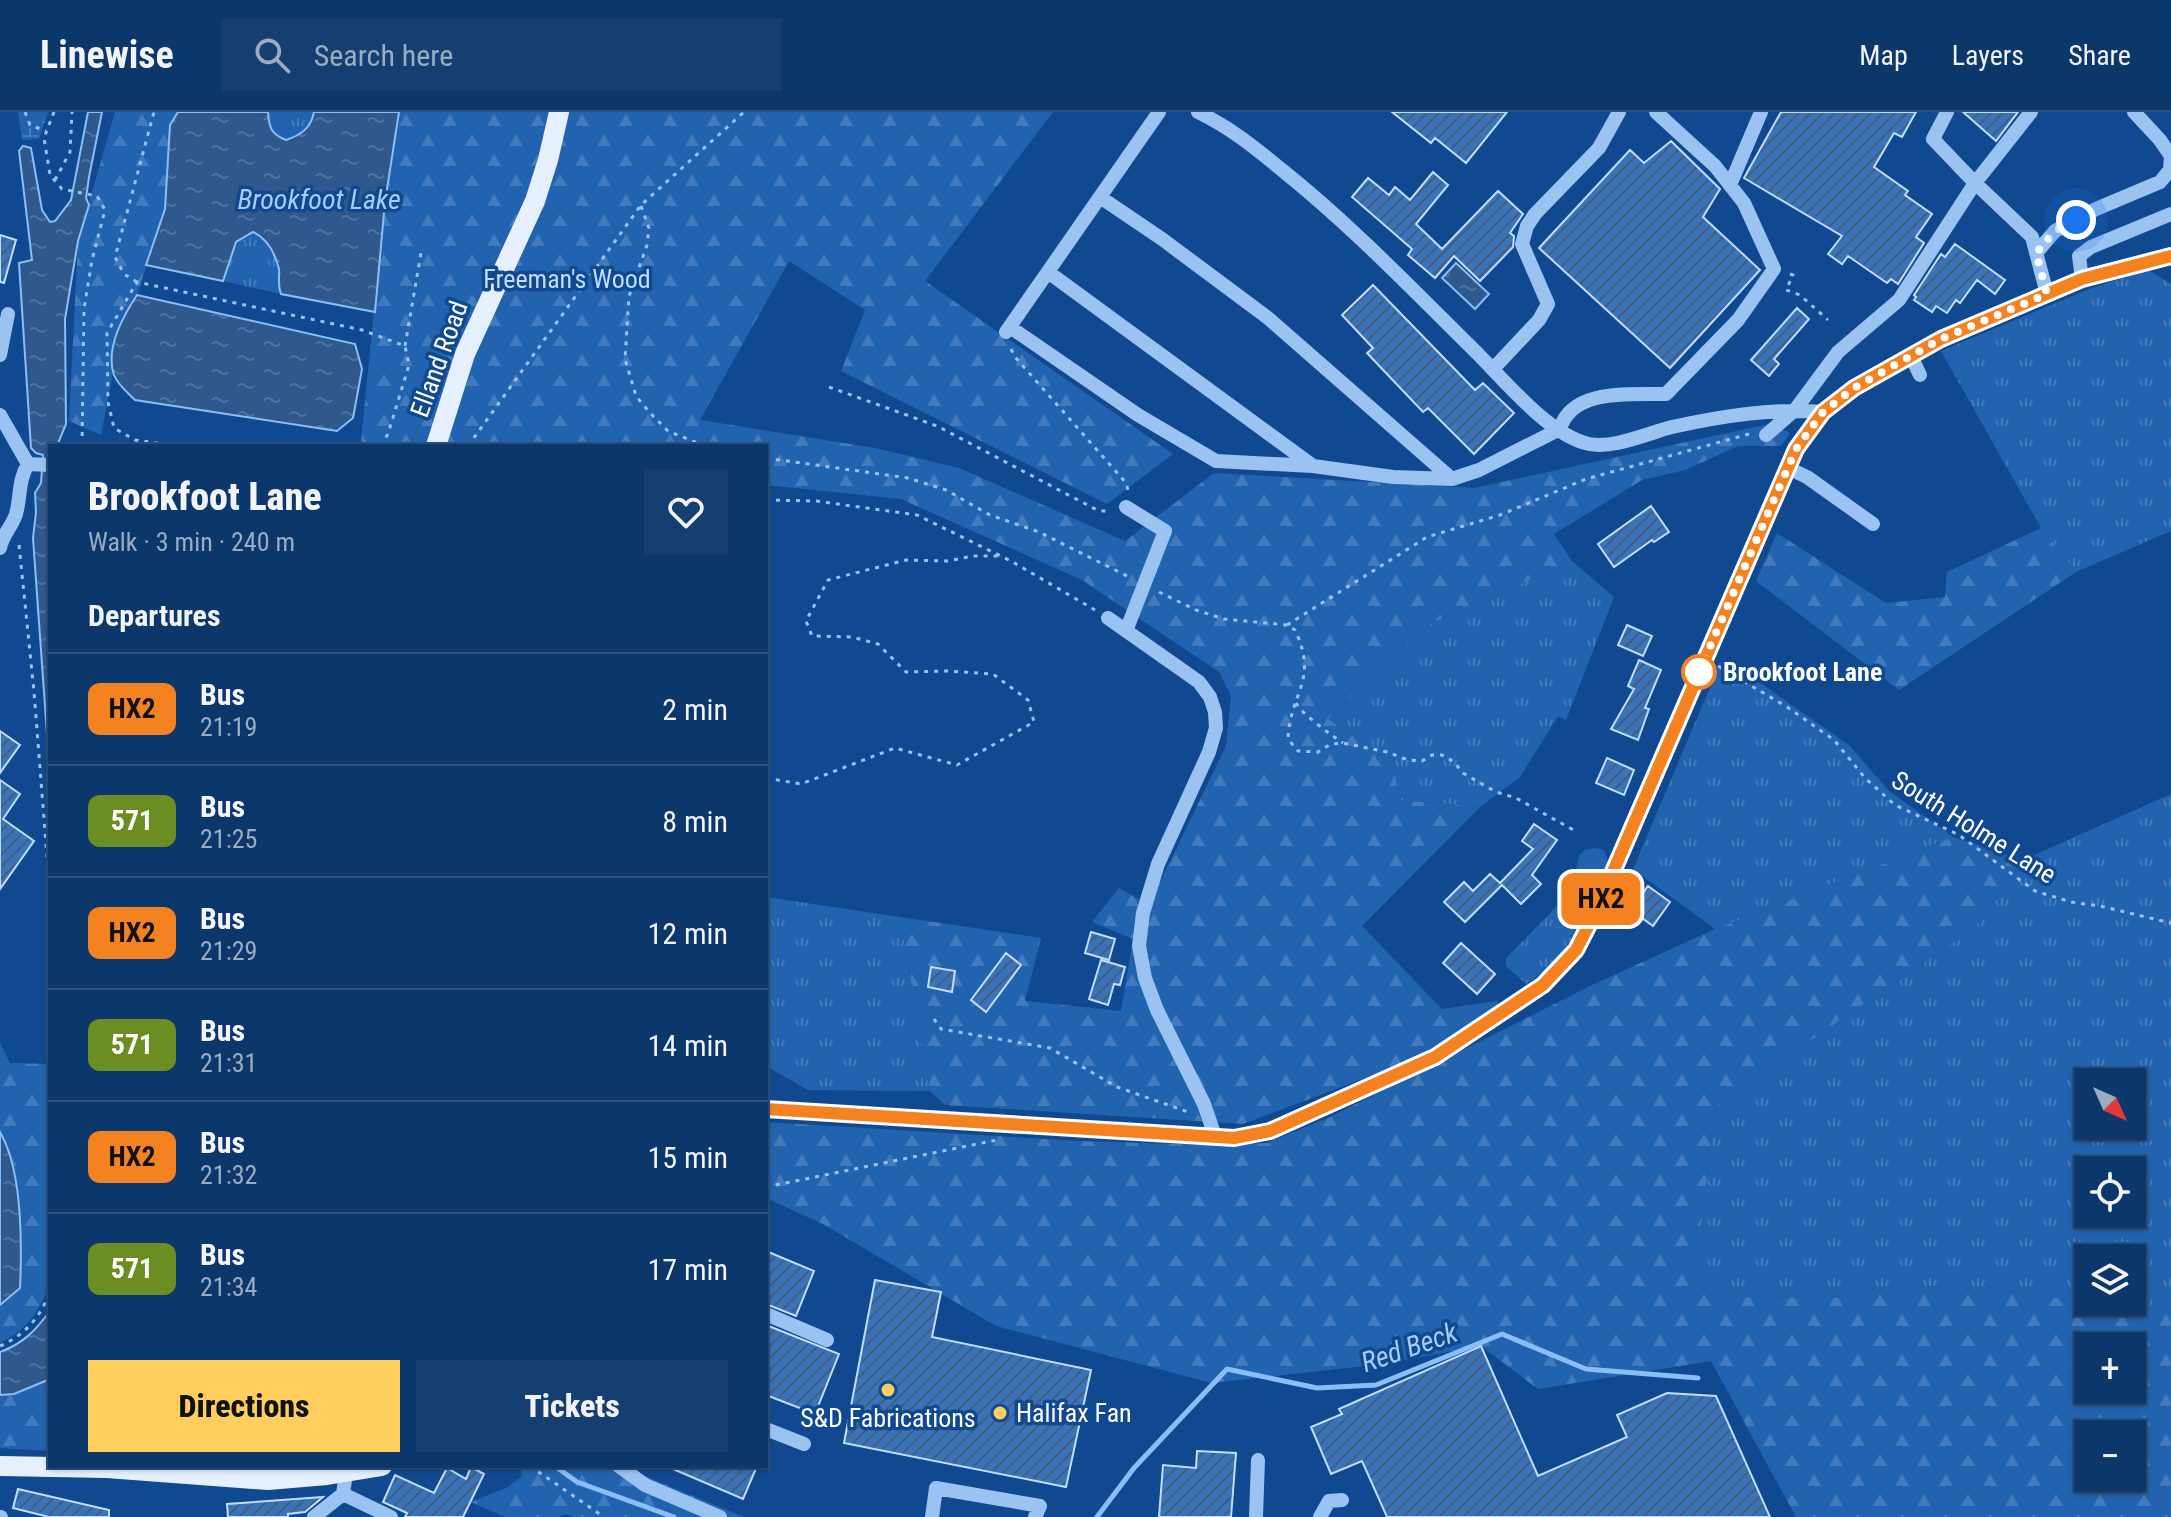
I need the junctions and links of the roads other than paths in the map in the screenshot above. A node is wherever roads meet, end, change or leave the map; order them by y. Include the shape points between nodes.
1 (559, 112) edge
2 (1159, 112) edge
3 (1198, 112) edge
4 (1619, 112) edge
5 (1656, 112) edge
6 (1761, 112) edge
7 (1947, 112) edge
8 (2031, 112) edge
9 (2134, 112) edge
10 (1975, 183) junction
11 (1730, 185) junction
12 (1100, 197) junction
13 (2171, 214) edge
14 (2036, 253) junction
15 (2171, 256) edge
16 (1048, 272) junction
17 (2082, 279) junction
18 (2047, 294) junction
19 (8, 314) dead end
20 (0, 355) edge
21 (1911, 356) junction
22 (1493, 369) junction
23 (1920, 375) dead end
24 (1795, 410) junction
25 (1823, 412) junction
26 (0, 415) edge
27 (1560, 429) junction
28 (1770, 432) road end
29 (437, 444) edge
30 (28, 464) junction
31 (48, 465) edge
32 (1313, 466) junction
33 (1788, 468) junction
34 (1452, 479) junction
35 (1126, 507) road end
36 (1873, 524) dead end
37 (0, 548) edge
38 (1108, 618) road end
39 (1126, 631) junction
40 (768, 1109) edge
41 (1215, 1136) junction
42 (768, 1315) edge
43 (827, 1340) dead end
44 (768, 1430) edge
45 (804, 1444) dead end
46 (1258, 1460) dead end
47 (0, 1466) edge
48 (48, 1467) edge
49 (82, 1468) edge
50 (372, 1468) edge
51 (622, 1468) edge
52 (346, 1473) junction
53 (343, 1494) junction
54 (1342, 1500) dead end
55 (314, 1517) edge
56 (391, 1517) edge
57 (720, 1517) edge
58 (932, 1517) edge
59 (1035, 1517) edge
60 (1256, 1517) edge
61 (1320, 1517) edge

1 - 29 main road, Elland Road via 535,201 465,354
2 - 12 street
3 - 22 street via 1228,126 1330,208
4 - 22 street via 1599,148 1527,226 1522,244 1548,304
5 - 11 street
6 - 11 street
7 - 10 street via 1933,139
8 - 10 street
9 - 14 street via 2171,156 2170,170 2160,182 2055,231
10 - 14 street via 2032,237
10 - 24 street via 1899,300 1838,352
11 - 27 street via 1744,203 1774,269 1738,320 1666,394 1586,399 1564,415
12 - 16 street
12 - 34 street via 1268,318
13 - 17 street via 2091,247 2079,256
14 - 18 street
15 - 17 street
16 - 32 street
16 - 32 street via 1007,330 1216,461
17 - 18 street
18 - 21 street
19 - 20 street
21 - 23 street
21 - 25 street
22 - 27 street
24 - 25 street
24 - 27 street via 1746,414 1592,445
24 - 28 street
25 - 33 street
26 - 30 street
27 - 34 street
30 - 31 street
30 - 37 street via 15,516
32 - 34 street
33 - 36 street
33 - 41 street via 1576,950 1543,985 1435,1057 1270,1131
35 - 39 street via 1165,531
38 - 39 street
39 - 41 street via 1199,682 1215,712 1209,752 1158,864 1139,946 1157,1010
40 - 41 street
42 - 43 street
44 - 45 street
46 - 60 street
47 - 48 main road
49 - 52 main road via 268,1480
50 - 52 main road
51 - 57 street via 645,1485
52 - 53 street
53 - 55 street
53 - 56 street
54 - 61 street via 1329,1501
58 - 59 street via 936,1488 1040,1506

